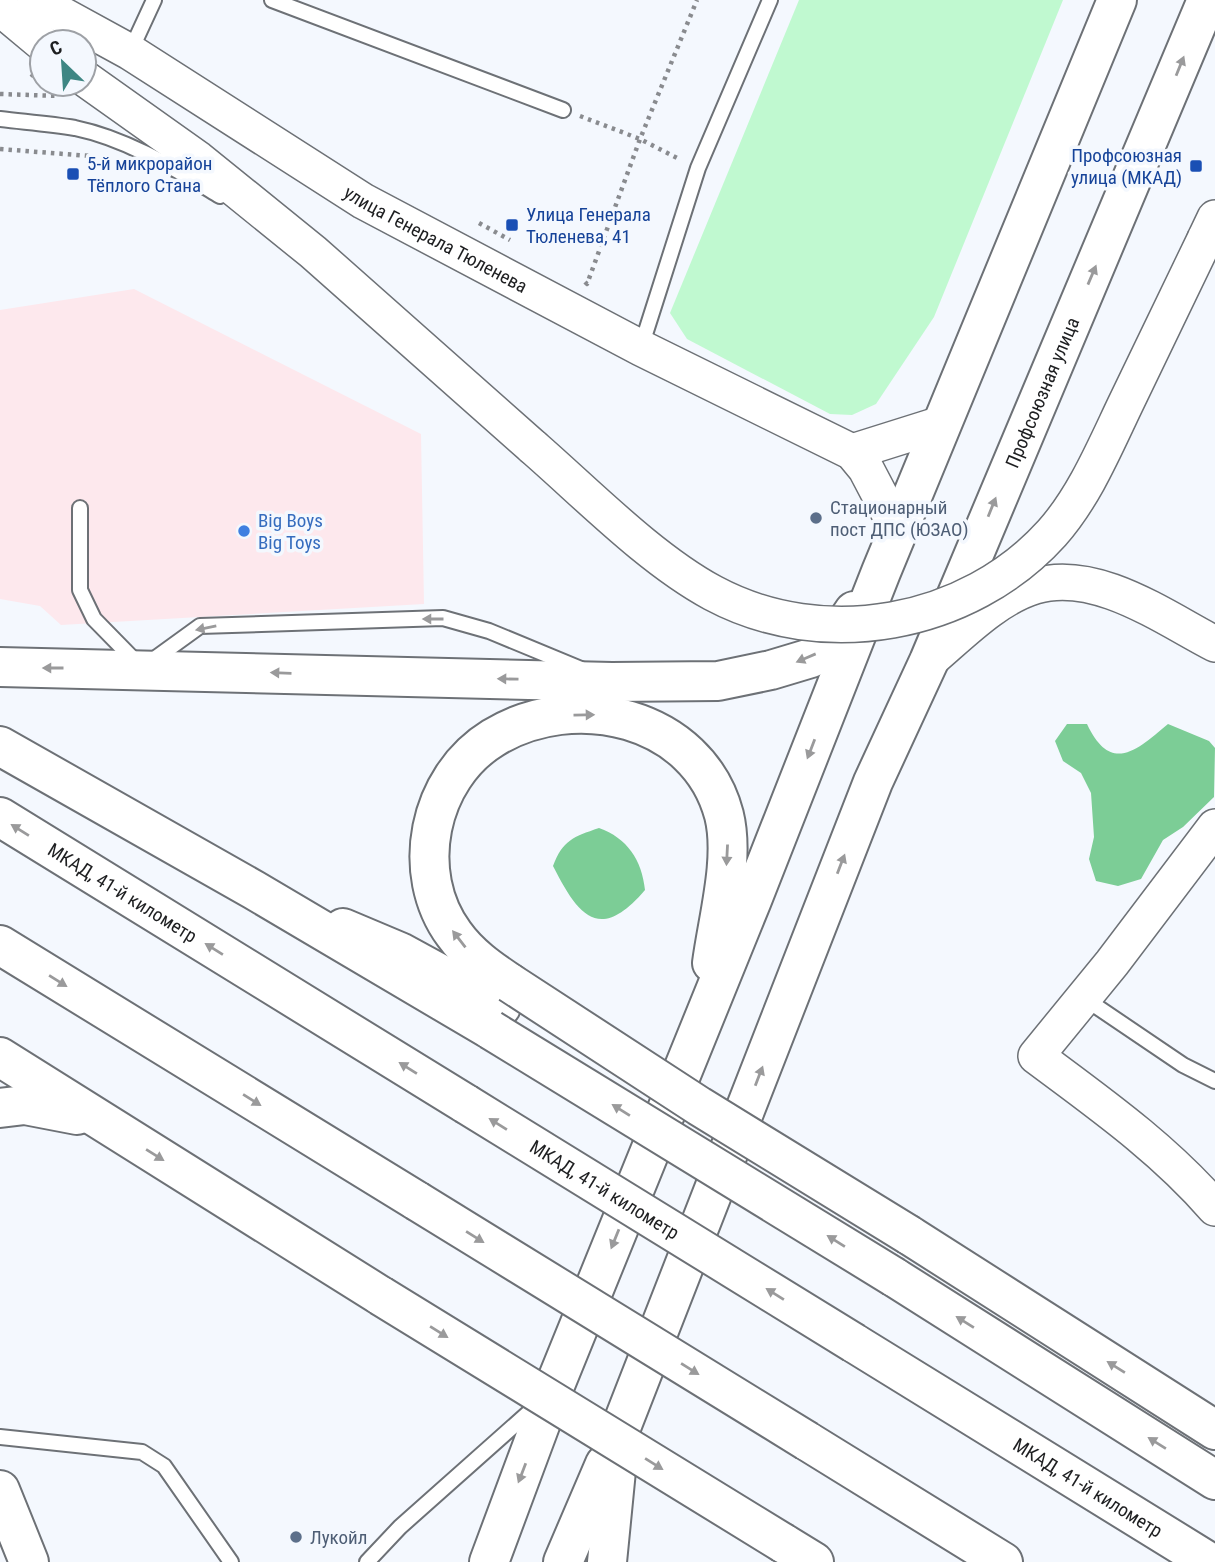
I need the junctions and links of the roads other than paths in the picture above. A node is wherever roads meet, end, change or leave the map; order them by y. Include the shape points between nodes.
1 (35, 0) edge
2 (154, 0) edge
3 (272, 0) edge
4 (770, 0) edge
5 (1117, 0) edge
6 (1207, 0) edge
7 (0, 8) edge
8 (28, 31) edge
9 (130, 52) junction
10 (87, 98) edge
11 (563, 110) road end
12 (0, 120) edge
13 (1210, 228) edge
14 (313, 252) junction
15 (641, 348) junction
16 (941, 424) junction
17 (852, 452) junction
18 (80, 508) dead end
19 (898, 530) junction
20 (881, 572) junction
21 (1215, 644) edge
22 (929, 661) junction
23 (0, 667) edge
24 (142, 668) junction
25 (612, 682) junction
26 (0, 746) edge
27 (0, 817) edge
28 (1215, 827) edge
29 (0, 945) edge
30 (1084, 998) junction
31 (501, 1007) junction
32 (705, 1017) junction
33 (0, 1057) edge
34 (1215, 1081) edge
35 (0, 1108) edge
36 (97, 1118) junction
37 (1215, 1208) edge
38 (554, 1390) junction
39 (620, 1430) junction
40 (1215, 1430) edge
41 (0, 1437) edge
42 (1215, 1480) edge
43 (0, 1490) edge
44 (798, 1553) edge
45 (29, 1562) edge
46 (231, 1562) edge
47 (367, 1562) edge
48 (489, 1562) edge
49 (563, 1562) edge
50 (607, 1562) edge
51 (1003, 1562) edge
52 (1209, 1562) edge

1 - 9 street, улица Генерала Тюленева
2 - 9 lane
3 - 11 lane
4 - 15 lane via 698,168
5 - 16 main road
22 -> 6 main road, Профсоюзная улица
7 - 8 street
9 - 15 street, улица Генерала Тюленева via 363,201
10 - 14 street via 198,159
12 - 14 lane via 76,129 125,145 158,159
13 - 14 street, bridge via 1085,485 1052,533 962,599 872,625 833,626 772,617 713,593 668,563
15 - 17 street, улица Генерала Тюленева
16 - 17 street
16 - 19 main road
17 - 19 street, улица Генерала Тюленева
18 - 24 lane via 80,590 93,619
19 - 20 main road
20 -> 25 main road via 833,642 811,658 718,681
20 -> 32 main road
21 - 22 street via 1125,597 1073,582 1034,587 1000,605
39 -> 22 main road, Профсоюзная улица via 873,782
24 -> 23 main road
25 -> 24 main road
25 -> 24 lane via 489,631 443,618 200,626
26 - 31 main road via 254,890
52 -> 27 main road, МКАД, 41-й километр, bridge
28 - 30 street
29 -> 51 main road, bridge
30 - 34 lane via 1183,1065
30 - 37 street via 1036,1056 1142,1135
31 -> 32 main road via 441,912 429,864 434,817 456,773 491,739 533,719 608,715 652,727 681,747 705,773 724,815 727,862
40 -> 31 main road, bridge via 699,1106
42 -> 31 main road, bridge via 894,1277
32 -> 38 main road
33 - 36 main road
35 - 36 main road via 25,1105
36 -> 44 main road, bridge
38 - 47 lane
38 -> 48 main road
39 - 49 main road
39 - 50 main road
41 - 46 lane via 142,1452 164,1466
43 - 45 main road

